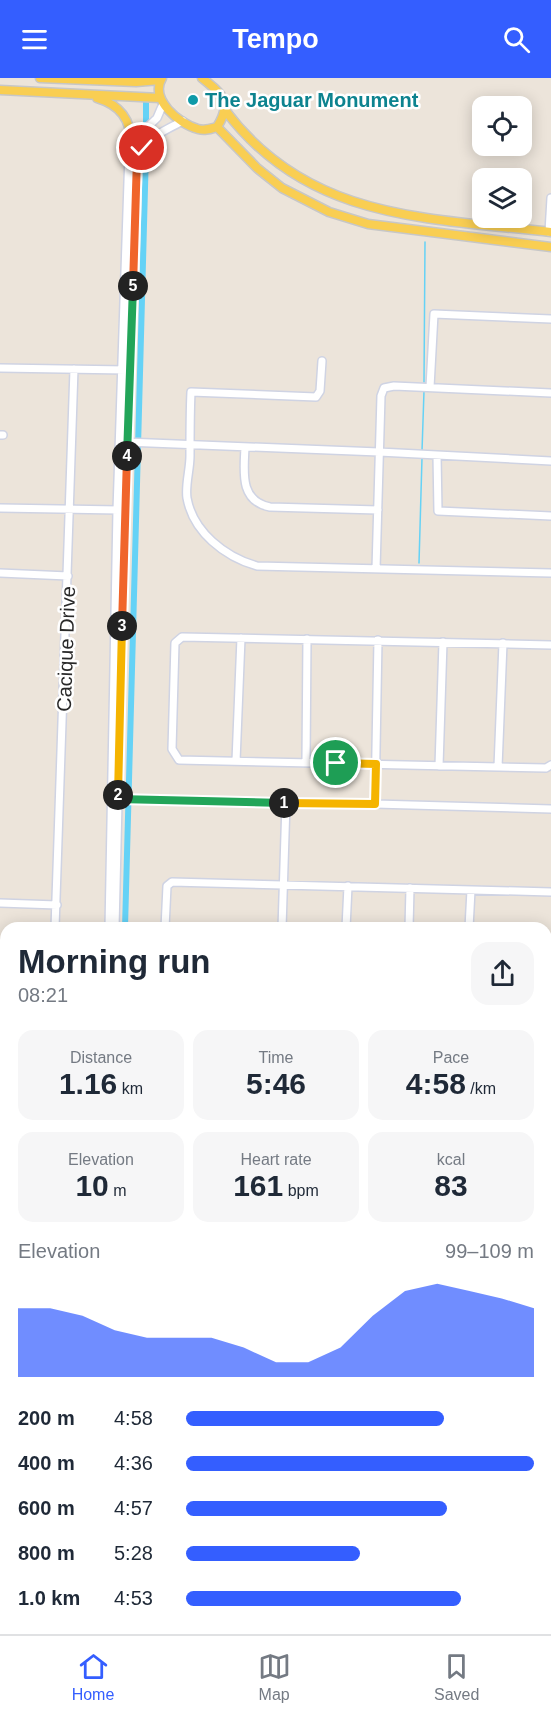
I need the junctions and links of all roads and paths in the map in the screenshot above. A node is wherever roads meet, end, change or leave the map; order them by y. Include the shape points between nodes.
1 (40, 78) edge
2 (104, 78) edge
3 (202, 78) edge
4 (161, 79) edge
5 (93, 80) junction
6 (0, 90) edge
7 (85, 94) junction
8 (161, 101) junction
9 (225, 110) junction
10 (183, 121) junction
11 (217, 127) junction
12 (131, 143) junction
13 (551, 198) edge
14 (550, 232) edge
15 (551, 247) edge
16 (551, 319) edge
17 (322, 361) dead end
18 (0, 368) edge
19 (74, 369) junction
20 (126, 370) junction
21 (430, 387) junction
22 (551, 393) edge
23 (124, 442) junction
24 (190, 445) junction
25 (245, 447) junction
26 (379, 452) junction
27 (437, 455) junction
28 (551, 461) edge
29 (0, 508) edge
30 (70, 510) junction
31 (121, 510) junction
32 (378, 510) junction
33 (551, 516) edge
34 (376, 569) junction
35 (0, 573) edge
36 (551, 573) edge
37 (68, 576) junction
38 (240, 638) junction
39 (307, 639) junction
40 (378, 640) junction
41 (443, 642) junction
42 (503, 644) junction
43 (551, 645) edge
44 (236, 761) junction
45 (306, 762) junction
46 (376, 764) junction
47 (551, 765) edge
48 (439, 766) junction
49 (498, 767) junction
50 (115, 799) junction
51 (286, 803) junction
52 (375, 804) junction
53 (551, 809) edge
54 (284, 884) junction
55 (348, 886) junction
56 (410, 888) junction
57 (471, 890) junction
58 (551, 892) edge
59 (0, 903) edge
60 (57, 904) junction
61 (56, 922) edge
62 (109, 922) edge
63 (115, 922) edge
64 (165, 922) edge
65 (282, 922) edge
66 (346, 922) edge
67 (410, 922) edge
68 (469, 922) edge

1 - 5 main road
2 - 5 main road
3 - 9 main road via 220,93
4 - 5 main road
4 - 8 main road
6 - 7 main road
7 - 8 main road
7 - 12 main road via 113,104 123,113
8 - 10 main road
8 - 12 street via 157,118
9 - 11 main road
9 - 14 main road via 263,152 328,194 415,216
10 - 11 main road via 201,130
10 - 20 street via 149,140 137,158
11 - 15 main road via 256,168 282,188 329,212 368,225
12 - 20 street
13 - 14 street
16 - 21 street via 434,314
17 - 24 street via 316,397 191,392
18 - 19 street
19 - 20 street
19 - 30 street, Cacique Drive
20 - 23 street
21 - 22 street
21 - 26 street via 384,388
23 - 24 street
23 - 31 street
24 - 25 street
24 - 34 street via 189,504 204,533 219,548 257,566
25 - 26 street
25 - 32 street via 245,485 258,503 270,507
26 - 27 street
26 - 32 street
27 - 28 street
27 - 33 street via 438,511
29 - 30 street
30 - 31 street
30 - 37 street, Cacique Drive
31 - 50 street
32 - 34 street
34 - 36 street
35 - 37 street
37 - 60 street, Cacique Drive
38 - 39 street
38 - 44 street
38 - 44 street via 182,637 175,643 174,756 179,760
39 - 40 street
39 - 45 street
40 - 41 street
40 - 46 street
41 - 42 street
41 - 48 street
42 - 43 street
42 - 49 street
44 - 45 street
45 - 46 street
46 - 48 street
46 - 52 street
47 - 49 street
48 - 49 street
50 - 51 street
50 - 62 street
50 - 63 street
51 - 52 street
51 - 54 street
52 - 53 street
54 - 55 street
54 - 64 street via 169,883
54 - 65 street
55 - 56 street
55 - 66 street
56 - 57 street
56 - 67 street
57 - 58 street
57 - 68 street
59 - 60 street
60 - 61 street, Cacique Drive

